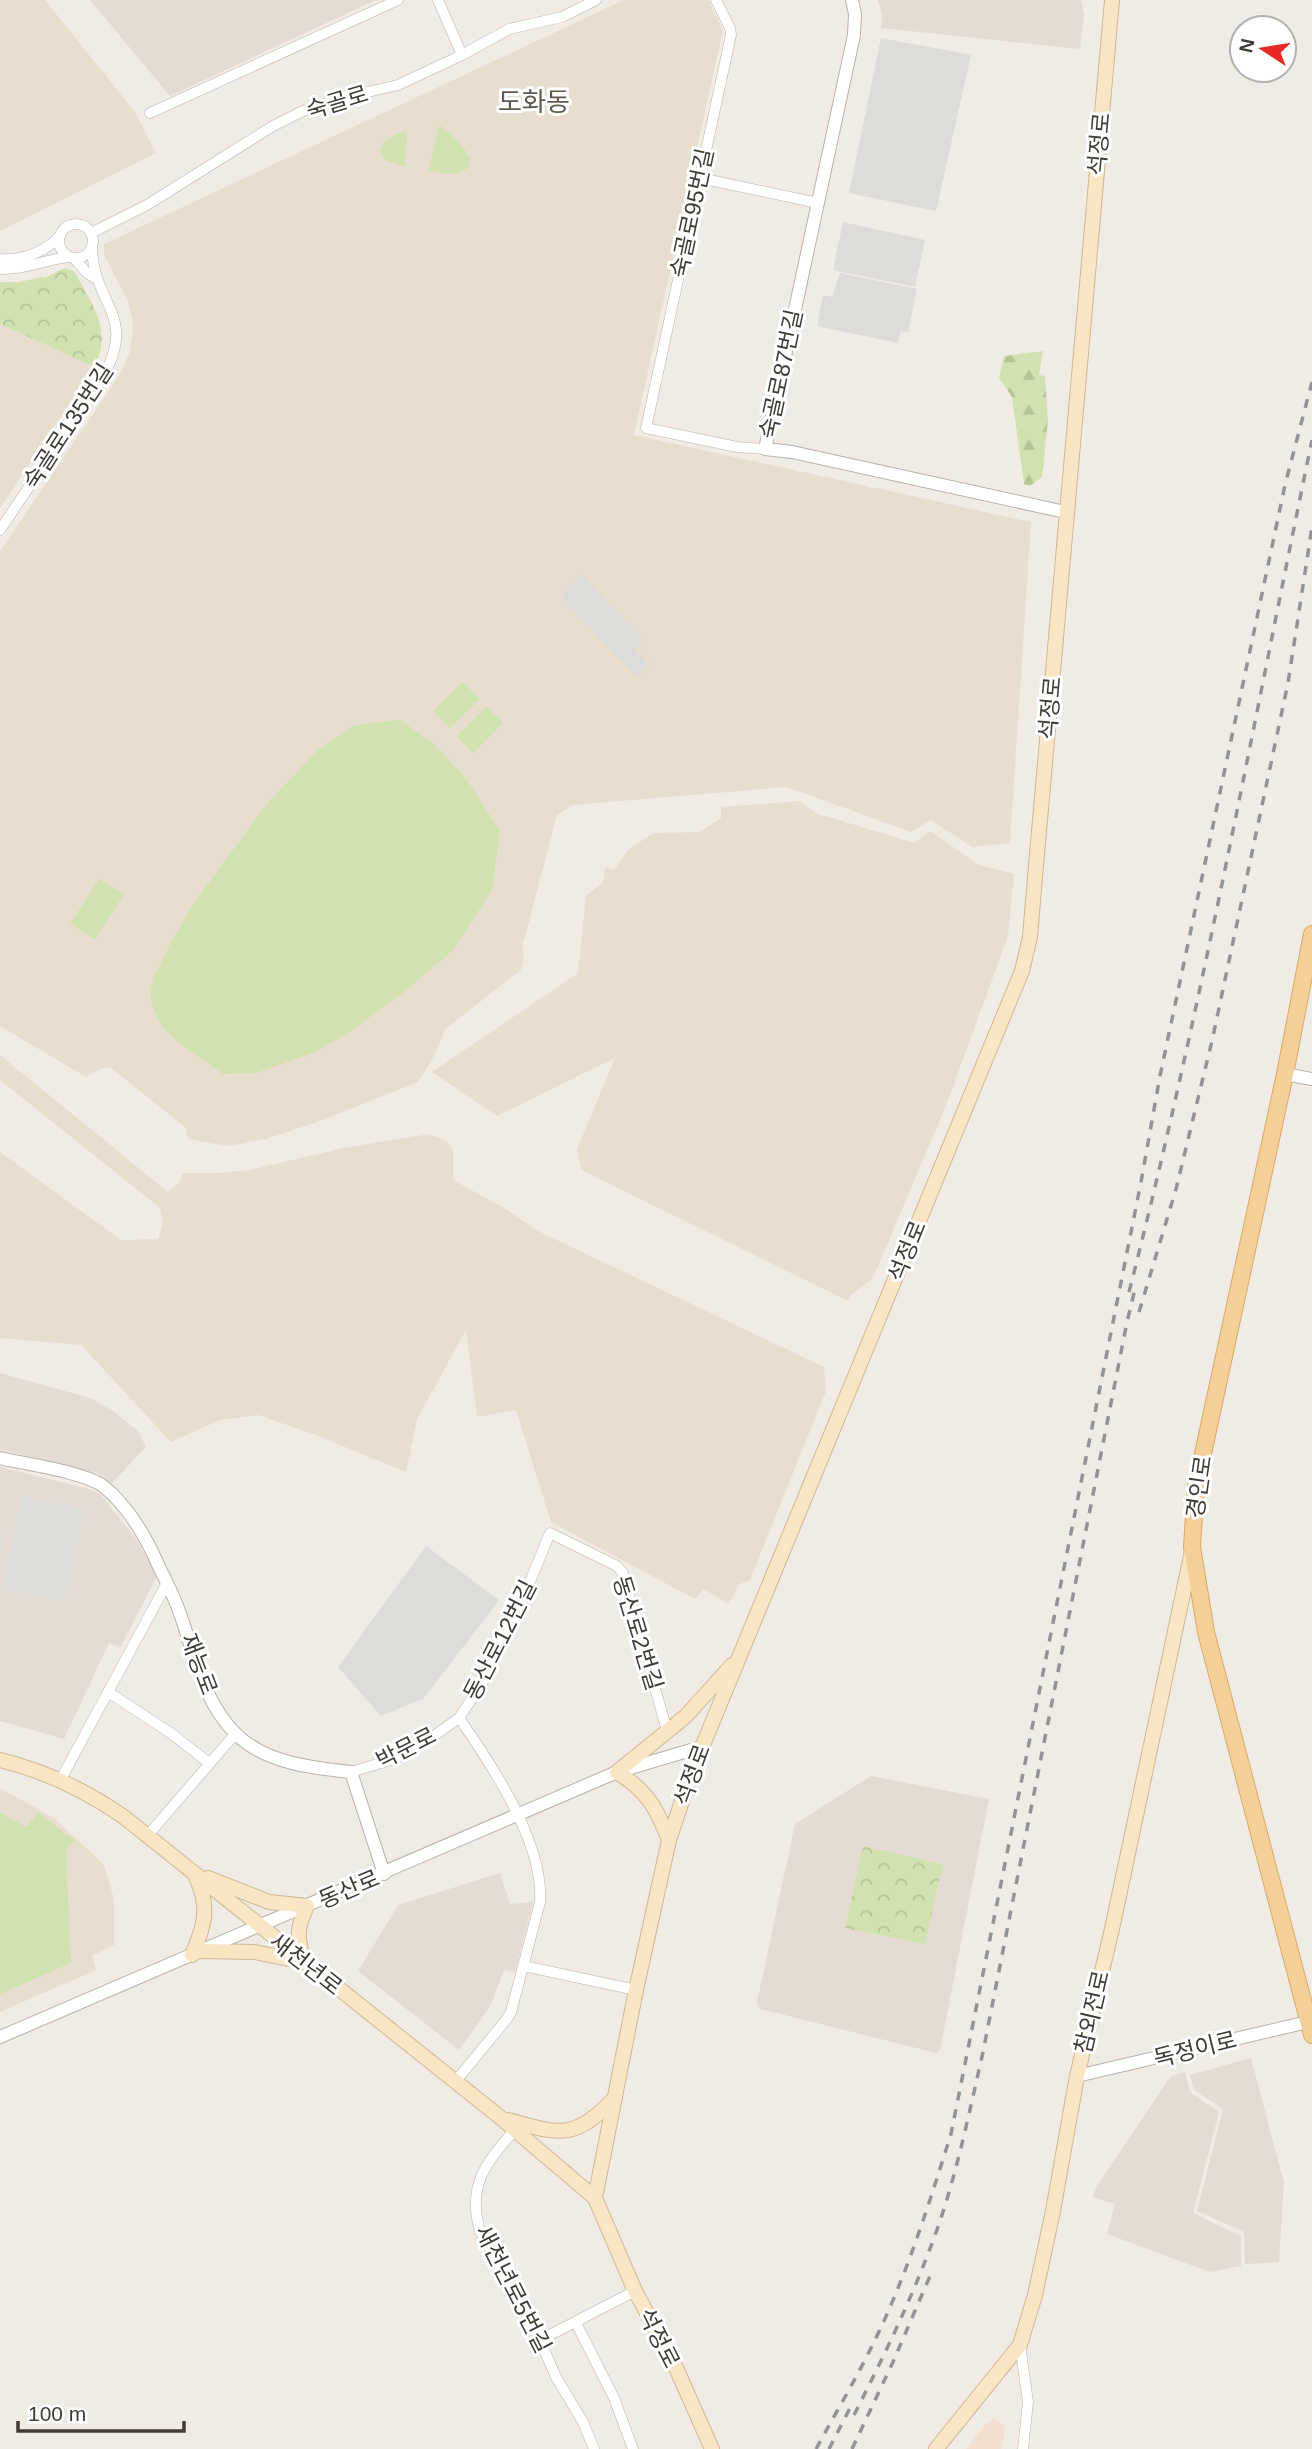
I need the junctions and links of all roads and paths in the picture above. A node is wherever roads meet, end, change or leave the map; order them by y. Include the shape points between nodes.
1 (398, 0) edge
2 (438, 0) edge
3 (596, 0) edge
4 (716, 0) edge
5 (852, 0) edge
6 (1112, 0) edge
7 (462, 55) junction
8 (150, 113) dead end
9 (700, 178) junction
10 (818, 203) junction
11 (91, 233) junction
12 (60, 236) junction
13 (92, 246) junction
14 (72, 257) junction
15 (0, 259) edge
16 (0, 269) edge
17 (95, 278) junction
18 (765, 449) junction
19 (1065, 512) junction
20 (0, 530) edge
21 (1312, 934) edge
22 (1285, 1073) junction
23 (1312, 1079) edge
24 (0, 1458) edge
25 (550, 1533) joint
26 (1192, 1547) junction
27 (167, 1583) junction
28 (742, 1653) junction
29 (108, 1692) junction
30 (459, 1718) junction
31 (667, 1731) junction
32 (236, 1733) junction
33 (701, 1747) junction
34 (0, 1760) edge
35 (209, 1763) junction
36 (351, 1772) junction
37 (617, 1772) junction
38 (61, 1779) junction
39 (518, 1816) junction
40 (148, 1835) junction
41 (669, 1840) junction
42 (194, 1873) junction
43 (384, 1874) junction
44 (307, 1906) junction
45 (259, 1926) junction
46 (197, 1953) junction
47 (304, 1962) junction
48 (524, 1966) junction
49 (636, 1990) junction
50 (1311, 2026) edge
51 (0, 2037) edge
52 (1077, 2076) junction
53 (455, 2082) junction
54 (616, 2097) junction
55 (501, 2118) junction
56 (514, 2130) junction
57 (595, 2197) junction
58 (635, 2291) junction
59 (576, 2323) junction
60 (540, 2340) junction
61 (1020, 2345) junction
62 (594, 2449) edge
63 (633, 2449) edge
64 (712, 2449) edge
65 (936, 2449) edge
66 (1023, 2449) edge

1 - 8 street
2 - 7 street
3 - 7 street, 숙골로 via 562,17 509,29
4 - 9 street, 숙골로95번길 via 731,35
5 - 10 street, 숙골로87번길 via 854,36
6 - 19 main road, 석정로
7 - 11 street, 숙골로 via 398,85 303,111 148,205
9 - 10 street
9 - 18 street, 숙골로95번길 via 646,428
10 - 18 street, 숙골로87번길
11 - 12 street, 숙골로 via 75,224
11 - 13 street
12 - 14 street via 60,246
12 - 15 street, 숙골로 via 40,252
13 - 14 street via 83,257
13 - 17 street, 숙골로135번길
14 - 16 street
14 - 17 street, 숙골로135번길
17 - 20 street, 숙골로135번길 via 116,322 113,359
18 - 19 street, 숙골로87번길
19 - 28 main road, 석정로 via 1030,937 1022,971
21 - 22 main road, 경인로
22 - 23 street
22 - 26 main road, 경인로 via 1196,1486
24 - 27 street, 재능로 via 86,1478 104,1487 140,1531
25 - 30 street, 동산로12번길 via 512,1625
25 - 31 street, 동산로2번길 via 623,1573
26 - 50 main road, 경인로 via 1206,1632
26 - 52 main road, 참외전로
27 - 29 street
27 - 32 street, 재능로 via 209,1696
28 - 31 main road via 694,1709
28 - 33 main road, 석정로
29 - 35 street
29 - 38 street
30 - 36 street, 박문로 via 394,1759
30 - 39 street, 동산로12번길 via 486,1756
31 - 37 main road
32 - 35 street
32 - 36 street, 재능로 via 290,1762
33 - 37 street, 동산로
33 - 41 main road, 석정로
34 - 38 main road, 새천년로
35 - 40 street
36 - 43 street
37 - 39 street, 동산로
37 - 41 main road via 654,1804
38 - 40 main road, 새천년로
39 - 43 street, 동산로
39 - 48 street, 동산로12번길 via 541,1891
40 - 42 main road, 새천년로
41 - 49 main road, 석정로
42 - 44 main road via 269,1902
42 - 45 main road, 새천년로
42 - 46 main road via 204,1894 205,1915
43 - 44 street, 동산로
44 - 45 street, 동산로
44 - 47 main road via 297,1939
45 - 46 street, 동산로
45 - 47 main road, 새천년로
46 - 47 main road via 255,1952
46 - 51 street, 동산로
47 - 53 main road, 새천년로
48 - 49 street
48 - 53 street, 동산로12번길 via 506,2021
49 - 54 main road, 석정로
50 - 52 street, 독정이로
52 - 61 main road, 참외전로 via 1051,2223
53 - 55 main road, 새천년로
54 - 55 main road via 597,2117 572,2130 541,2129
54 - 57 main road, 석정로
55 - 56 main road, 새천년로
56 - 57 main road, 새천년로
56 - 60 street, 새천년로5번길 via 486,2164 475,2191 475,2215
57 - 58 main road, 석정로
58 - 59 street
58 - 64 main road, 석정로
59 - 60 street
59 - 63 street via 614,2398
60 - 62 street, 새천년로5번길
61 - 65 main road, 참외전로
61 - 66 street via 1028,2402

